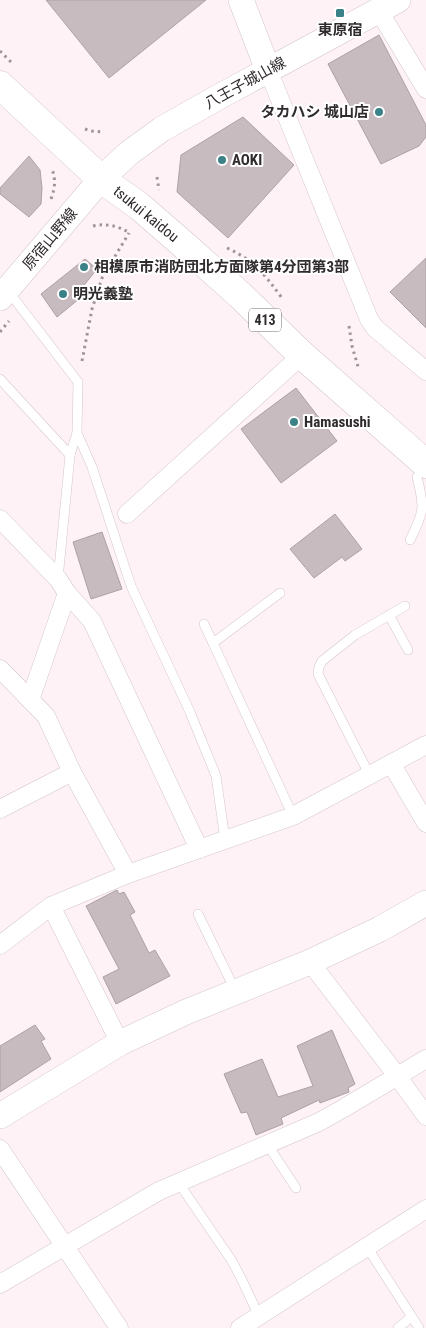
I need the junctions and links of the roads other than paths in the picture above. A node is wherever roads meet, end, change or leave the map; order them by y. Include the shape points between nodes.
1 (241, 0) edge
2 (388, 5) edge
3 (268, 70) junction
4 (0, 85) edge
5 (426, 90) edge
6 (101, 179) junction
7 (7, 301) edge
8 (302, 355) junction
9 (426, 371) edge
10 (0, 379) edge
11 (77, 432) junction
12 (70, 455) junction
13 (422, 471) edge
14 (127, 514) dead end
15 (0, 520) edge
16 (410, 540) dead end
17 (63, 586) junction
18 (280, 593) dead end
19 (405, 606) dead end
20 (389, 616) junction
21 (204, 624) dead end
22 (214, 643) junction
23 (408, 650) dead end
24 (0, 669) edge
25 (30, 700) junction
26 (426, 745) edge
27 (392, 764) junction
28 (72, 772) junction
29 (370, 776) junction
30 (0, 809) edge
31 (293, 816) junction
32 (426, 822) edge
33 (225, 840) junction
34 (200, 849) junction
35 (128, 874) junction
36 (426, 903) edge
37 (51, 906) junction
38 (198, 914) dead end
39 (0, 945) edge
40 (310, 962) junction
41 (236, 992) junction
42 (120, 1043) junction
43 (426, 1059) edge
44 (398, 1077) junction
45 (0, 1116) edge
46 (426, 1116) edge
47 (267, 1144) junction
48 (0, 1149) edge
49 (178, 1182) junction
50 (296, 1188) dead end
51 (426, 1209) edge
52 (63, 1246) junction
53 (367, 1247) junction
54 (0, 1284) edge
55 (411, 1317) junction
56 (262, 1322) edge
57 (119, 1328) edge
58 (240, 1328) edge
59 (398, 1328) edge
60 (419, 1328) edge

1 - 3 street
2 - 3 street, 八王子城山線
2 - 5 street
3 - 6 street, 八王子城山線 via 162,129 128,153
3 - 9 street via 369,320
4 - 6 highway, tsukui kaidou / 413
6 - 7 street, 原宿山野線
6 - 8 highway, tsukui kaidou / 413 via 177,239
7 - 11 lane via 78,382
8 - 13 highway, tsukui kaidou / 413
8 - 14 street
10 - 12 lane
11 - 12 lane
11 - 33 lane via 92,467 131,586 216,776
12 - 17 lane
13 - 16 lane via 423,507
15 - 17 street
17 - 25 street
17 - 34 street via 92,621
18 - 22 lane
19 - 20 lane
20 - 23 lane
20 - 29 lane via 354,635 330,654 322,661 318,674
21 - 22 lane
22 - 31 lane
24 - 25 street
25 - 28 street via 46,716
26 - 27 street
27 - 29 street
27 - 32 street
28 - 30 street
28 - 35 street
29 - 31 street
31 - 33 street
33 - 34 street
34 - 35 street
35 - 37 street
36 - 40 street
37 - 39 street
37 - 42 street
38 - 41 lane
40 - 41 street
40 - 44 street
41 - 42 street
42 - 45 street
43 - 44 street
44 - 46 street
44 - 47 street via 327,1117
47 - 49 street
47 - 50 lane
48 - 52 street
49 - 52 street
49 - 56 lane via 232,1261
51 - 53 street
52 - 54 street
52 - 57 street
53 - 55 lane
53 - 56 street
55 - 59 lane
55 - 60 lane
56 - 58 street

